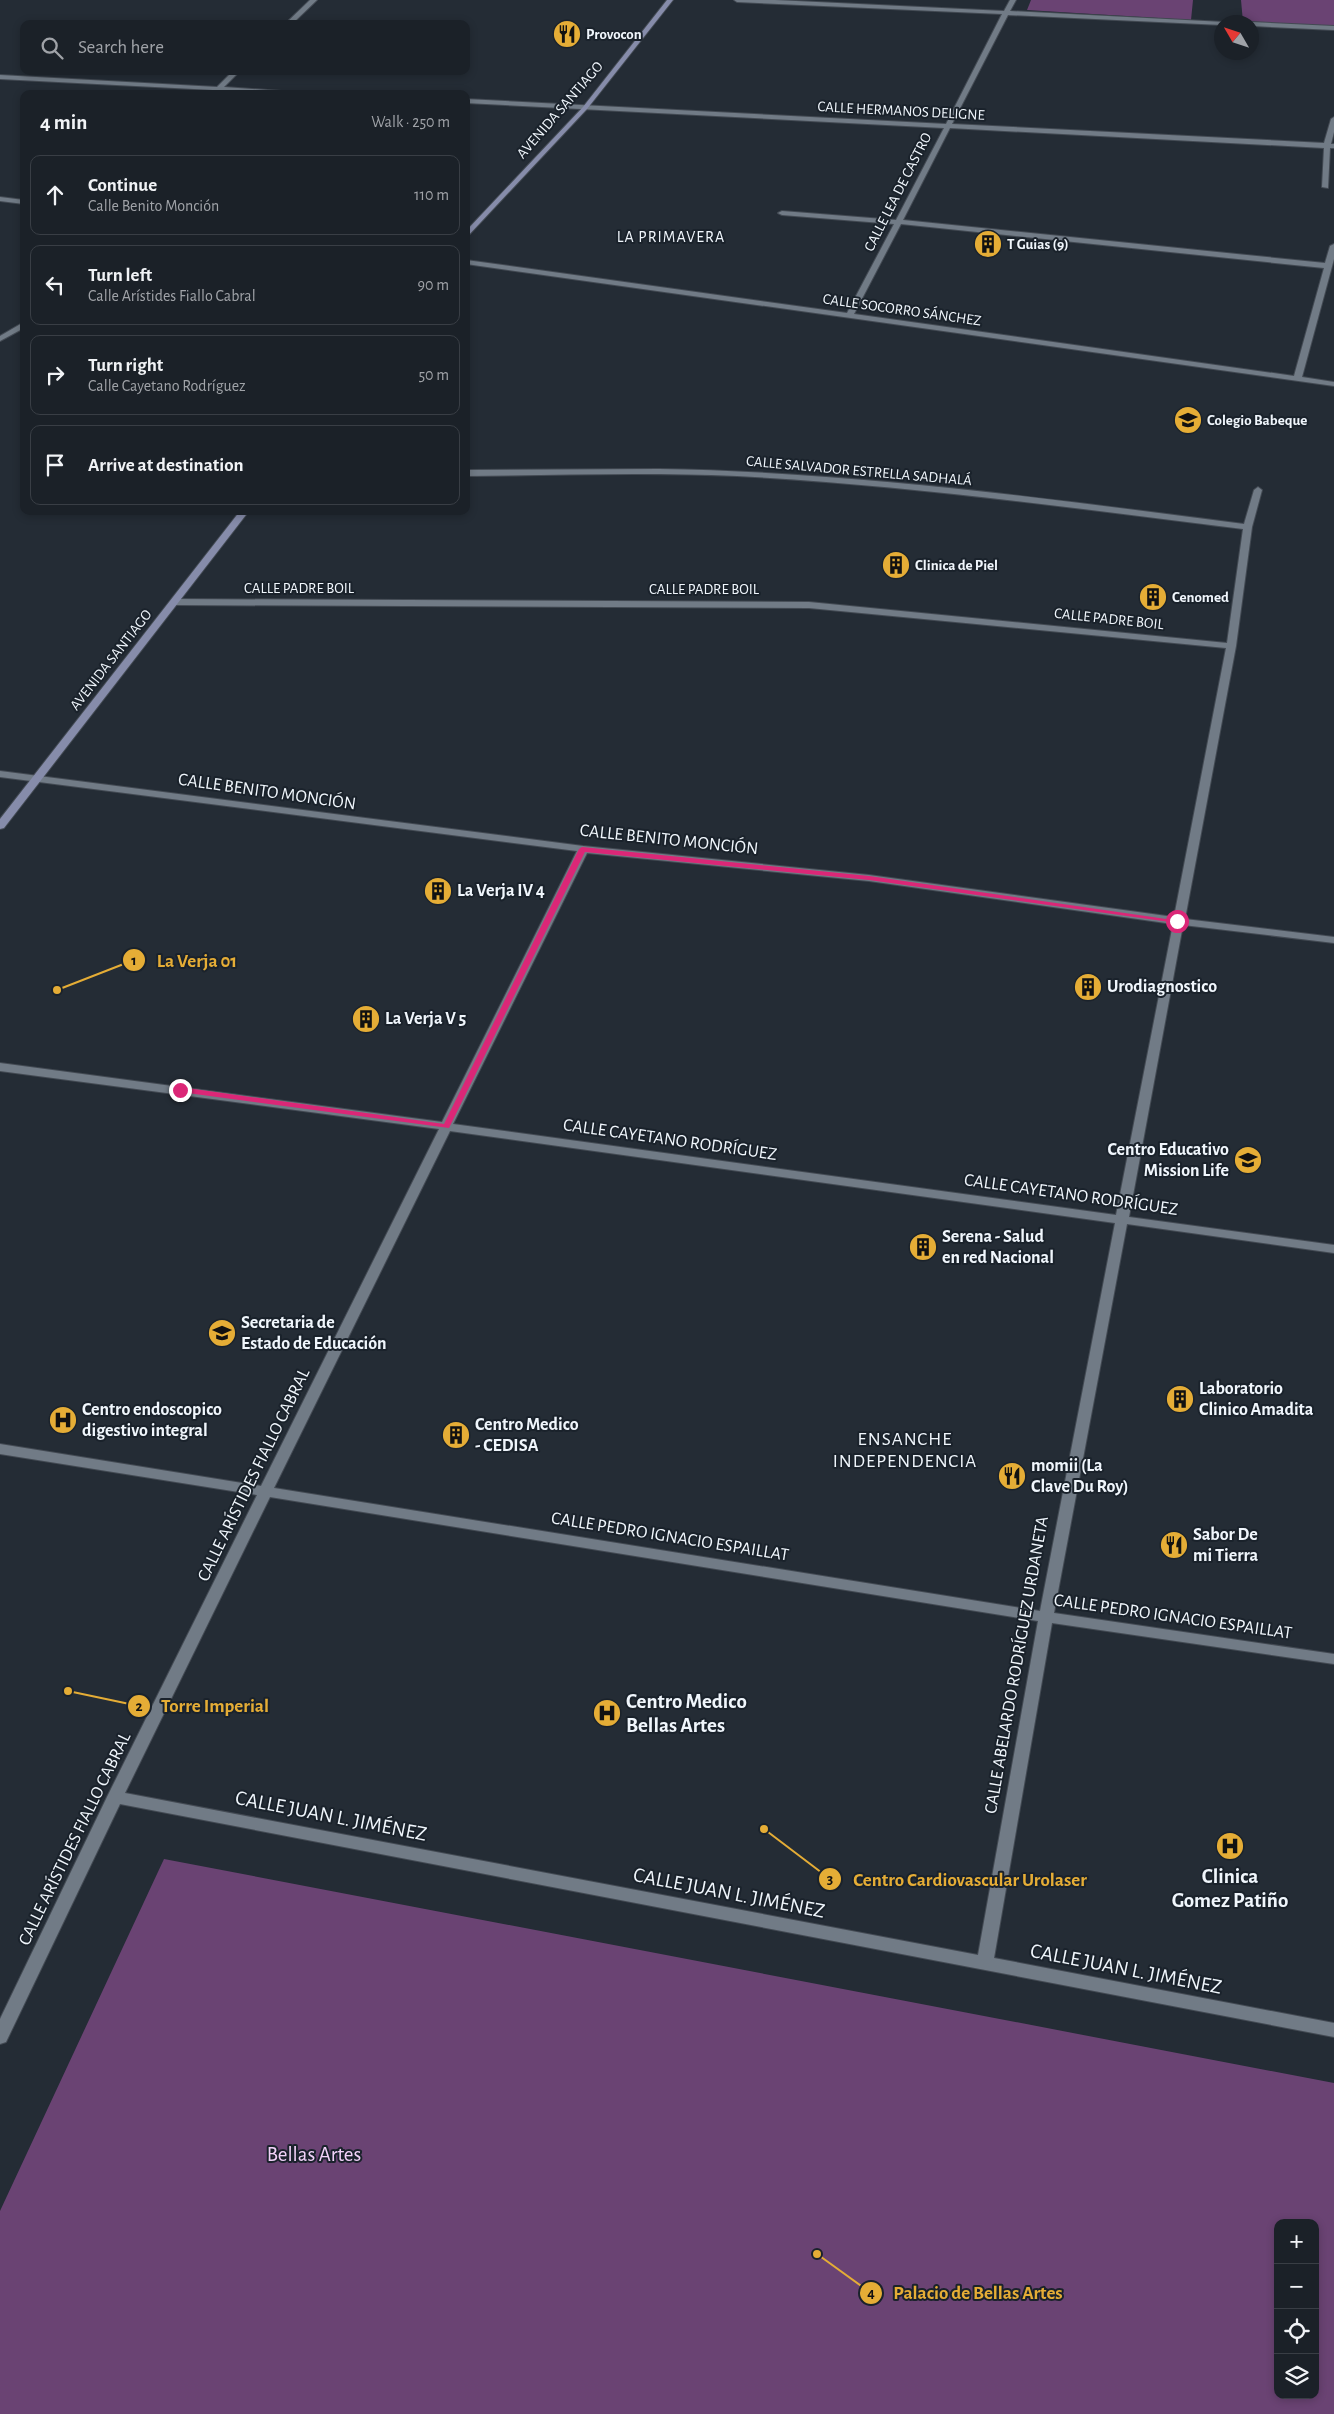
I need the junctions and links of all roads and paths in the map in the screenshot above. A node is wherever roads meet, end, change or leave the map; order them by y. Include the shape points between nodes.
1 (314, 0) edge
2 (670, 0) edge
3 (737, 0) edge
4 (1013, 0) edge
5 (1006, 14) junction
6 (292, 20) edge
7 (1214, 23) edge
8 (1259, 24) edge
9 (1334, 28) edge
10 (232, 75) edge
11 (0, 77) edge
12 (200, 90) edge
13 (216, 90) edge
14 (470, 102) edge
15 (585, 108) junction
16 (1334, 118) edge
17 (947, 126) junction
18 (1331, 146) edge
19 (1326, 187) dead end
20 (0, 198) edge
21 (20, 201) edge
22 (782, 214) dead end
23 (898, 222) junction
24 (470, 232) edge
25 (1334, 246) edge
26 (470, 263) edge
27 (1328, 266) junction
28 (1323, 285) junction
29 (1334, 286) edge
30 (849, 317) junction
31 (20, 326) edge
32 (0, 339) edge
33 (1297, 379) junction
34 (1334, 384) edge
35 (470, 474) edge
36 (1258, 490) dead end
37 (241, 515) edge
38 (1248, 527) junction
39 (175, 602) junction
40 (1231, 646) junction
41 (0, 774) edge
42 (37, 779) junction
43 (0, 826) edge
44 (582, 849) junction
45 (1177, 921) junction
46 (1334, 940) edge
47 (0, 1067) edge
48 (447, 1126) junction
49 (1121, 1220) junction
50 (1334, 1249) edge
51 (0, 1449) edge
52 (268, 1492) junction
53 (1046, 1617) junction
54 (1334, 1659) edge
55 (115, 1797) junction
56 (985, 1963) junction
57 (6, 2013) edge
58 (1334, 2030) edge
59 (0, 2037) edge

1 - 6 street
2 - 15 main road, AVENIDA SANTIAGO
3 - 5 street
4 - 5 street, CALLE LEA DE CASTRO
5 - 7 street
5 - 17 street, CALLE LEA DE CASTRO
8 - 9 street
10 - 13 street
11 - 12 street
14 - 15 street, CALLE HERMANOS DELIGNE
15 - 17 street, CALLE HERMANOS DELIGNE
15 - 24 main road, AVENIDA SANTIAGO
16 - 18 street
17 - 18 street, CALLE HERMANOS DELIGNE
17 - 23 street, CALLE LEA DE CASTRO
18 - 19 street
20 - 21 street
22 - 23 street
23 - 27 street
23 - 30 street, CALLE LEA DE CASTRO
25 - 27 street
26 - 30 street, CALLE SOCORRO SÁNCHEZ
27 - 28 street
28 - 29 street
28 - 33 street
30 - 33 street, CALLE SOCORRO SÁNCHEZ
31 - 32 street
33 - 34 street, CALLE SOCORRO SÁNCHEZ
35 - 38 street, CALLE SALVADOR ESTRELLA SADHALÁ via 773,476 919,488
36 - 38 street, CALLE ABELARDO RODRÍGUEZ URDANETA
37 - 39 main road, AVENIDA SANTIAGO
38 - 40 street, CALLE ABELARDO RODRÍGUEZ URDANETA
39 - 40 street, CALLE PADRE BOIL via 809,605
39 - 42 main road, AVENIDA SANTIAGO
40 - 45 street, CALLE ABELARDO RODRÍGUEZ URDANETA
41 - 42 street, CALLE BENITO MONCIÓN
42 - 43 main road, AVENIDA SANTIAGO
42 - 44 street, CALLE BENITO MONCIÓN
44 - 45 street, CALLE BENITO MONCIÓN via 869,878
44 - 48 street, CALLE ARÍSTIDES FIALLO CABRAL
45 - 46 street, CALLE BENITO MONCIÓN
45 - 49 street, CALLE ABELARDO RODRÍGUEZ URDANETA
47 - 48 street, CALLE CAYETANO RODRÍGUEZ
48 - 49 street, CALLE CAYETANO RODRÍGUEZ
48 - 52 street, CALLE ARÍSTIDES FIALLO CABRAL
49 - 50 street, CALLE CAYETANO RODRÍGUEZ
49 - 53 street, CALLE ABELARDO RODRÍGUEZ URDANETA
51 - 52 street, CALLE PEDRO IGNACIO ESPAILLAT
52 - 53 street, CALLE PEDRO IGNACIO ESPAILLAT
52 - 55 street, CALLE ARÍSTIDES FIALLO CABRAL
53 - 54 street, CALLE PEDRO IGNACIO ESPAILLAT
53 - 56 street, CALLE ABELARDO RODRÍGUEZ URDANETA
55 - 56 street, CALLE JUAN L. JIMÉNEZ
55 - 57 street, CALLE ARÍSTIDES FIALLO CABRAL
56 - 58 street, CALLE JUAN L. JIMÉNEZ
57 - 59 street, CALLE ARÍSTIDES FIALLO CABRAL

